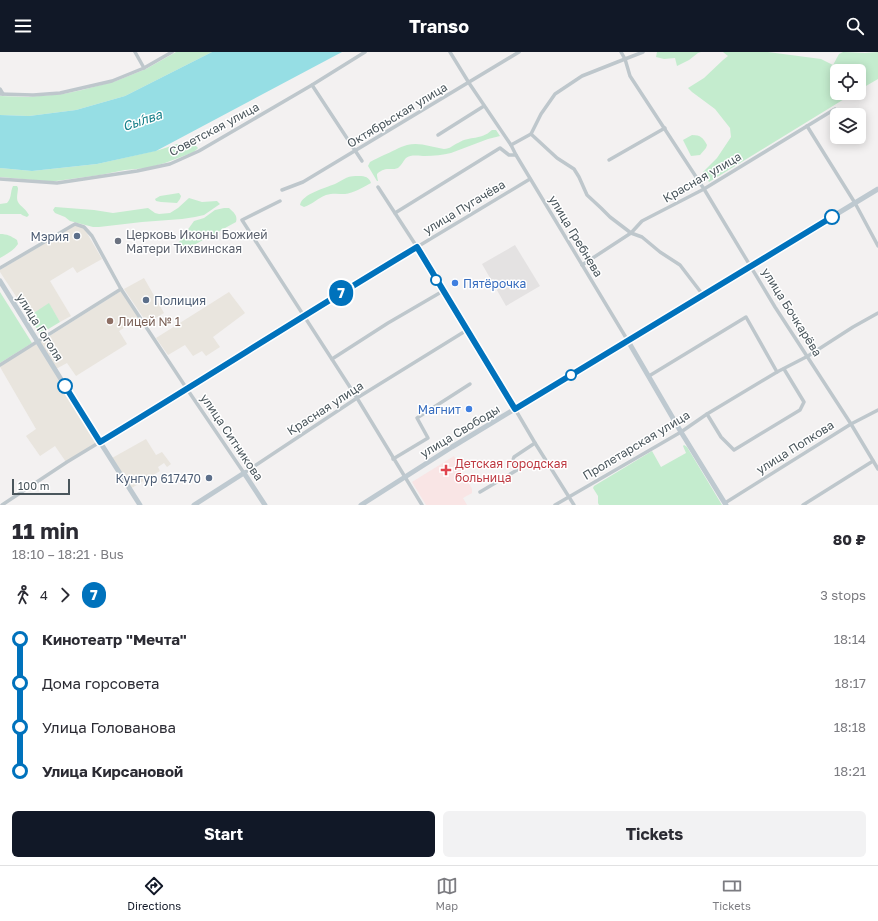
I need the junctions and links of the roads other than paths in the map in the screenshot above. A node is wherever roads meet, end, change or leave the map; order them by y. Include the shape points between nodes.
1 (135, 52) edge
2 (172, 52) edge
3 (365, 52) edge
4 (450, 52) edge
5 (519, 52) edge
6 (621, 52) edge
7 (643, 52) edge
8 (624, 59) junction
9 (144, 68) junction
10 (469, 83) junction
11 (312, 85) junction
12 (0, 89) edge
13 (2, 94) edge
14 (484, 106) junction
15 (830, 112) edge
16 (807, 126) junction
17 (665, 128) junction
18 (531, 134) junction
19 (438, 135) dead end
20 (511, 145) junction
21 (356, 151) junction
22 (516, 156) junction
23 (609, 160) dead end
24 (362, 161) dead end
25 (0, 179) edge
26 (530, 179) junction
27 (378, 187) dead end
28 (704, 189) junction
29 (878, 189) edge
30 (282, 190) dead end
31 (280, 200) dead end
32 (855, 203) junction
33 (395, 213) junction
34 (632, 233) junction
35 (878, 246) edge
36 (417, 247) junction
37 (582, 265) junction
38 (751, 266) junction
39 (0, 268) edge
40 (0, 281) edge
41 (121, 289) junction
42 (443, 291) junction
43 (702, 295) junction
44 (878, 313) edge
45 (304, 315) junction
46 (467, 330) junction
47 (628, 341) junction
48 (37, 342) junction
49 (808, 356) junction
50 (332, 359) junction
51 (0, 365) edge
52 (784, 369) junction
53 (777, 372) junction
54 (649, 376) junction
55 (470, 384) dead end
56 (187, 389) junction
57 (357, 398) junction
58 (515, 409) junction
59 (878, 410) edge
60 (707, 414) junction
61 (851, 424) junction
62 (681, 432) junction
63 (100, 442) junction
64 (535, 443) junction
65 (393, 459) junction
66 (873, 461) junction
67 (878, 469) edge
68 (244, 473) junction
69 (404, 477) junction
70 (480, 492) dead end
71 (568, 496) junction
72 (725, 504) edge
73 (2, 505) edge
74 (140, 505) edge
75 (194, 505) edge
76 (265, 505) edge
77 (361, 505) edge
78 (422, 505) edge
79 (555, 505) edge
80 (574, 505) edge
81 (803, 505) edge

1 - 9 street
2 - 9 street
3 - 11 street, Советская улица
4 - 10 street, улица Гребнева
5 - 10 street, Октябрьская улица
6 - 8 street, улица Бочкарёва
7 - 8 street
8 - 17 street, улица Бочкарёва via 630,76
8 - 18 street via 582,76 555,94
9 - 13 street via 112,81 60,93
10 - 14 street, улица Гребнева
10 - 21 street, Октябрьская улица
11 - 21 street
11 - 25 street, Советская улица via 199,151 170,164 57,183
12 - 13 street
14 - 19 street
14 - 20 street, улица Гребнева
15 - 16 street, Красная улица
16 - 28 street, Красная улица
16 - 32 street
17 - 23 street
17 - 28 street, улица Бочкарёва
18 - 20 street
18 - 34 street via 574,169 587,195 610,218
20 - 22 street, улица Гребнева
21 - 24 street
21 - 30 street, Октябрьская улица via 304,182
22 - 26 street, улица Гребнева
22 - 33 street via 509,155 500,148
26 - 36 street, улица Пугачёва
26 - 37 street, улица Гребнева
27 - 33 street
28 - 34 street, Красная улица via 642,221
28 - 38 street, улица Бочкарёва
29 - 32 street, улица Свободы
31 - 45 street via 242,220
32 - 35 street
32 - 38 street, улица Свободы
33 - 36 street
34 - 37 street, Красная улица
34 - 43 street via 642,237 680,265
36 - 42 street
36 - 45 street, улица Пугачёва
37 - 47 street, улица Гребнева
38 - 43 street, улица Свободы
38 - 49 street, улица Бочкарёва
39 - 41 street, улица Ситникова via 75,224 84,227 92,236
40 - 48 street, улица Гоголя
41 - 48 street
41 - 56 street, улица Ситникова
42 - 46 street
42 - 50 street
43 - 47 street, улица Свободы
44 - 49 street, Пролетарская улица
45 - 50 street
45 - 56 street, улица Пугачёва
46 - 57 street, Красная улица
46 - 58 street
47 - 54 street, улица Гребнева
47 - 58 street, улица Свободы
48 - 51 street
48 - 63 street, улица Гоголя
49 - 52 street, Пролетарская улица
49 - 61 street, улица Бочкарёва
50 - 57 street
52 - 53 street, Пролетарская улица
52 - 60 street, Пролетарская улица via 804,402 800,410 734,450 720,437
53 - 54 street via 746,317
53 - 60 street, Пролетарская улица
54 - 62 street, улица Гребнева
55 - 65 street via 417,418 428,438
56 - 63 street, улица Пугачёва
56 - 68 street, улица Ситникова
57 - 65 street
57 - 68 street, Красная улица
58 - 64 street
58 - 69 street, улица Свободы
59 - 61 street, улица Попкова
60 - 62 street, Пролетарская улица
61 - 66 street, улица Бочкарёва
61 - 72 street, улица Попкова
62 - 71 street, Пролетарская улица
62 - 72 street, улица Гребнева
63 - 73 street, улица Пугачёва
63 - 74 street, улица Гоголя
64 - 70 street via 514,457 517,470
64 - 71 street
65 - 69 street
66 - 67 street, улица Бочкарёва
66 - 81 street
68 - 75 street, Красная улица
68 - 76 street, улица Ситникова
69 - 77 street, улица Свободы
69 - 78 street
71 - 79 street, Пролетарская улица
71 - 80 street

